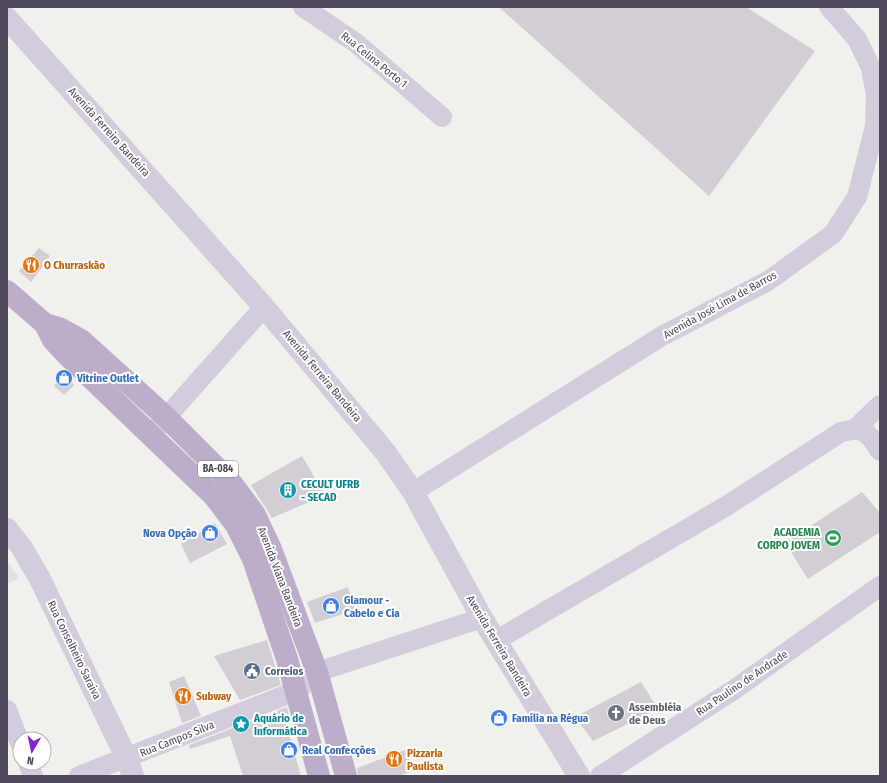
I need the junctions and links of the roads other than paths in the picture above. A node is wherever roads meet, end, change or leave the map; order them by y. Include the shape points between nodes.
1 (303, 7) edge
2 (828, 7) edge
3 (7, 18) edge
4 (442, 117) dead end
5 (7, 291) edge
6 (264, 307) junction
7 (45, 324) junction
8 (880, 405) edge
9 (166, 418) junction
10 (855, 428) junction
11 (149, 436) junction
12 (880, 451) edge
13 (413, 492) junction
14 (7, 529) edge
15 (880, 586) edge
16 (482, 618) junction
17 (495, 641) junction
18 (317, 672) junction
19 (296, 691) junction
20 (7, 710) edge
21 (15, 731) edge
22 (130, 767) edge
23 (79, 776) edge
24 (319, 776) edge
25 (346, 776) edge
26 (580, 776) edge
27 (600, 776) edge

1 - 4 street, Rua Celina Porto 1 via 356,43
2 - 13 street, Avenida José Lima de Barros via 857,40 872,68 876,95 875,126 858,197 833,234 768,281 662,336
3 - 6 street, Avenida Ferreira Bandeira
5 - 7 main road, Avenida Viana Bandeira / BA-084
6 - 9 street
6 - 13 street, Avenida Ferreira Bandeira via 386,453
7 - 9 main road, Avenida Viana Bandeira / BA-084 via 59,328 81,340
7 - 11 main road, Avenida Viana Bandeira / BA-084 via 53,340
8 - 10 street
9 - 11 street
9 - 18 main road, Avenida Viana Bandeira / BA-084 via 230,481 254,512 271,549
10 - 12 street via 869,434
10 - 17 street via 841,432 728,505
11 - 19 main road, Avenida Viana Bandeira / BA-084 via 214,496 236,525 253,559
13 - 16 street, Avenida Ferreira Bandeira
14 - 22 street, Rua Conselheiro Saraiva via 22,548 40,579
15 - 27 street, Rua Paulino de Andrade via 735,689
16 - 17 street, Avenida Ferreira Bandeira
16 - 18 street
17 - 26 street, Avenida Ferreira Bandeira
18 - 19 street
18 - 25 main road, Avenida Viana Bandeira / BA-084
19 - 22 street, Rua Campos Silva
19 - 24 main road, Avenida Viana Bandeira / BA-084
20 - 21 street
22 - 23 street, Rua Campos Silva

